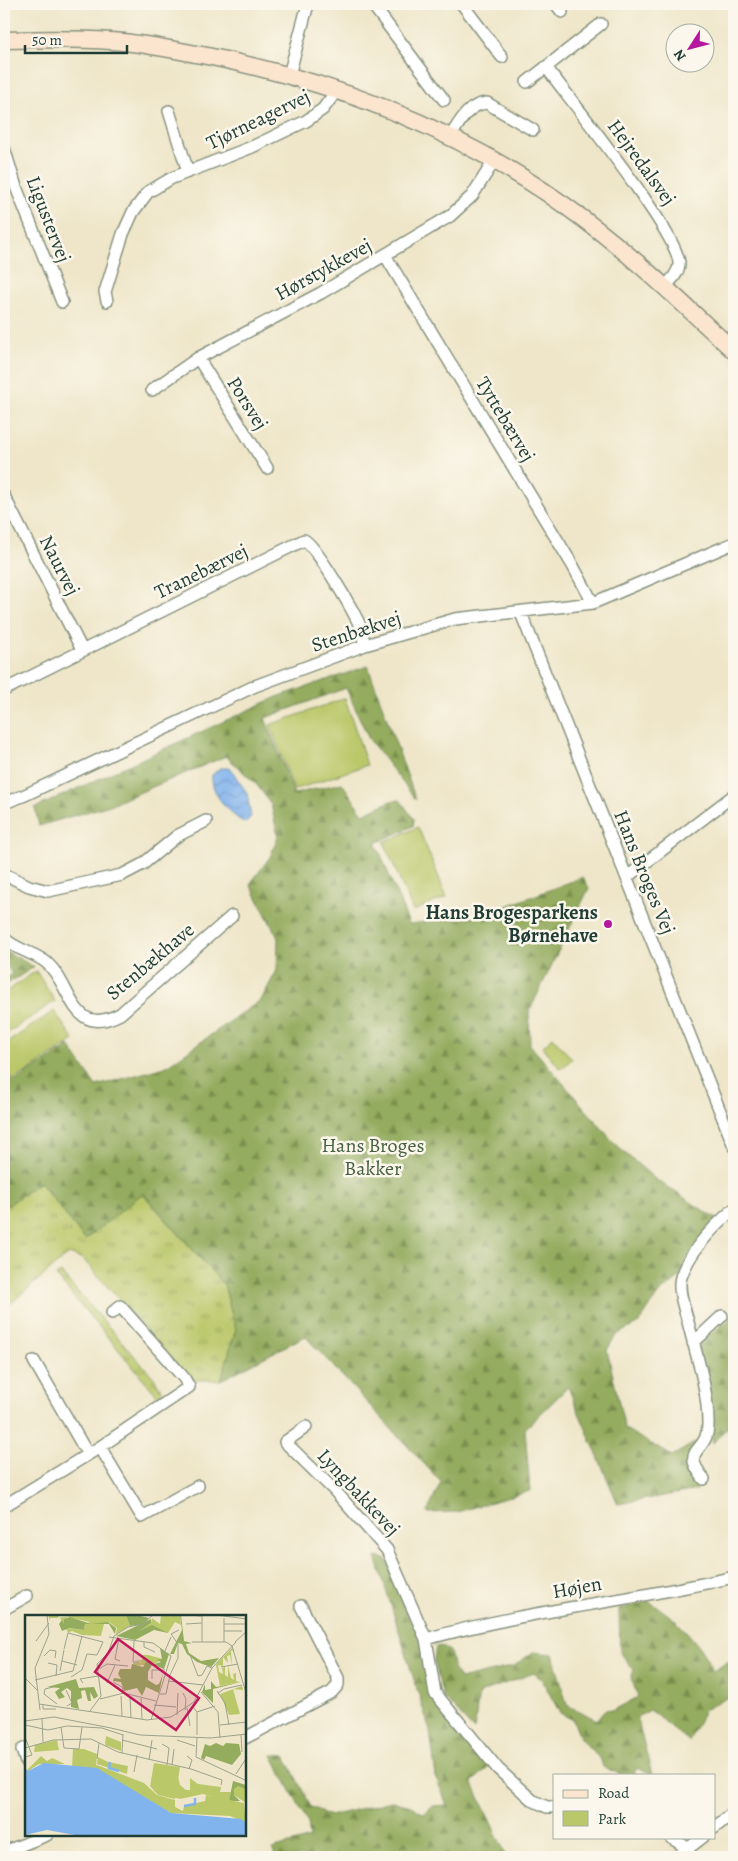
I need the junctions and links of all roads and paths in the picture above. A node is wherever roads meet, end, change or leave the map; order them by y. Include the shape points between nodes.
1 (308, 4) edge
2 (372, 4) edge
3 (462, 4) edge
4 (601, 24) dead end
5 (4, 40) edge
6 (502, 57) dead end
7 (546, 67) junction
8 (289, 75) junction
9 (527, 82) dead end
10 (337, 90) junction
11 (444, 100) dead end
12 (170, 111) dead end
13 (533, 130) dead end
14 (450, 136) junction
15 (4, 148) edge
16 (494, 161) junction
17 (188, 172) junction
18 (385, 255) junction
19 (666, 286) junction
20 (107, 301) dead end
21 (62, 302) dead end
22 (734, 351) edge
23 (198, 358) junction
24 (152, 390) dead end
25 (267, 468) dead end
26 (4, 496) edge
27 (734, 543) edge
28 (593, 604) junction
29 (521, 613) junction
30 (365, 646) junction
31 (82, 650) junction
32 (4, 690) edge
33 (734, 795) edge
34 (4, 802) edge
35 (206, 821) dead end
36 (4, 874) edge
37 (627, 877) junction
38 (232, 916) dead end
39 (4, 938) edge
40 (734, 1146) edge
41 (734, 1209) edge
42 (112, 1313) dead end
43 (722, 1316) dead end
44 (693, 1343) junction
45 (34, 1361) dead end
46 (306, 1427) dead end
47 (100, 1447) junction
48 (86, 1454) junction
49 (704, 1479) dead end
50 (198, 1486) dead end
51 (4, 1506) edge
52 (734, 1576) edge
53 (27, 1596) dead end
54 (301, 1606) dead end
55 (4, 1609) edge
56 (426, 1639) junction
57 (246, 1737) edge
58 (25, 1748) edge
59 (25, 1759) edge
60 (553, 1807) edge
61 (734, 1812) edge
62 (716, 1826) edge
63 (44, 1836) edge
64 (672, 1838) edge
65 (702, 1838) edge
66 (689, 1849) junction
67 (4, 1852) edge
68 (677, 1857) edge

1 - 8 street
2 - 11 street
3 - 6 street
4 - 7 street
5 - 8 street via 112,41 182,51
7 - 9 street
7 - 19 street, Hejredalsvej via 639,190 670,238 679,264 676,274
8 - 10 street
10 - 14 street
10 - 17 street, Tjørneagervej via 323,110 306,121
12 - 17 street, Tjørneagervej
13 - 14 street via 487,103 478,103 469,109
14 - 16 street
15 - 21 street, Ligustervej via 16,187
16 - 18 street, Hørstykkevej via 463,206
16 - 19 street via 585,220
17 - 20 street, Tjørneagervej via 148,192 133,212 105,292
18 - 23 street, Hørstykkevej
18 - 28 street, Tyttebærvej
19 - 22 street
23 - 24 street, Hørstykkevej
23 - 25 street, Porsvej
26 - 31 street, Naurvej
27 - 28 street, Stenbækvej
28 - 29 street, Stenbækvej
29 - 30 street, Stenbækvej via 455,620
29 - 37 street, Hans Broges Vej
30 - 31 street, Tranebærvej via 359,625 318,553 304,540
30 - 34 street, Stenbækvej via 255,686 34,792
31 - 32 street, Tranebærvej
33 - 37 street
35 - 36 street via 176,836 143,864 122,875 48,891
37 - 40 street, Hans Broges Vej
38 - 39 street, Stenbækhave via 120,1014 107,1020 95,1021 80,1014 46,962
41 - 44 street via 713,1228 680,1279
42 - 47 street via 120,1306 189,1387
43 - 44 street
44 - 49 street via 709,1424 706,1439 693,1456 693,1465
45 - 48 street
46 - 56 street, Lyngbakkevej via 285,1442 388,1550
47 - 48 street
47 - 50 street via 142,1517
48 - 51 street
52 - 56 street, Højen via 668,1592 544,1612
53 - 55 street
54 - 57 street via 338,1678 338,1685 332,1692
56 - 60 street, Lyngbakkevej via 436,1693 498,1769 532,1800
58 - 59 street via 22,1750
61 - 62 street
63 - 67 street
64 - 66 street
65 - 66 street
66 - 68 street

